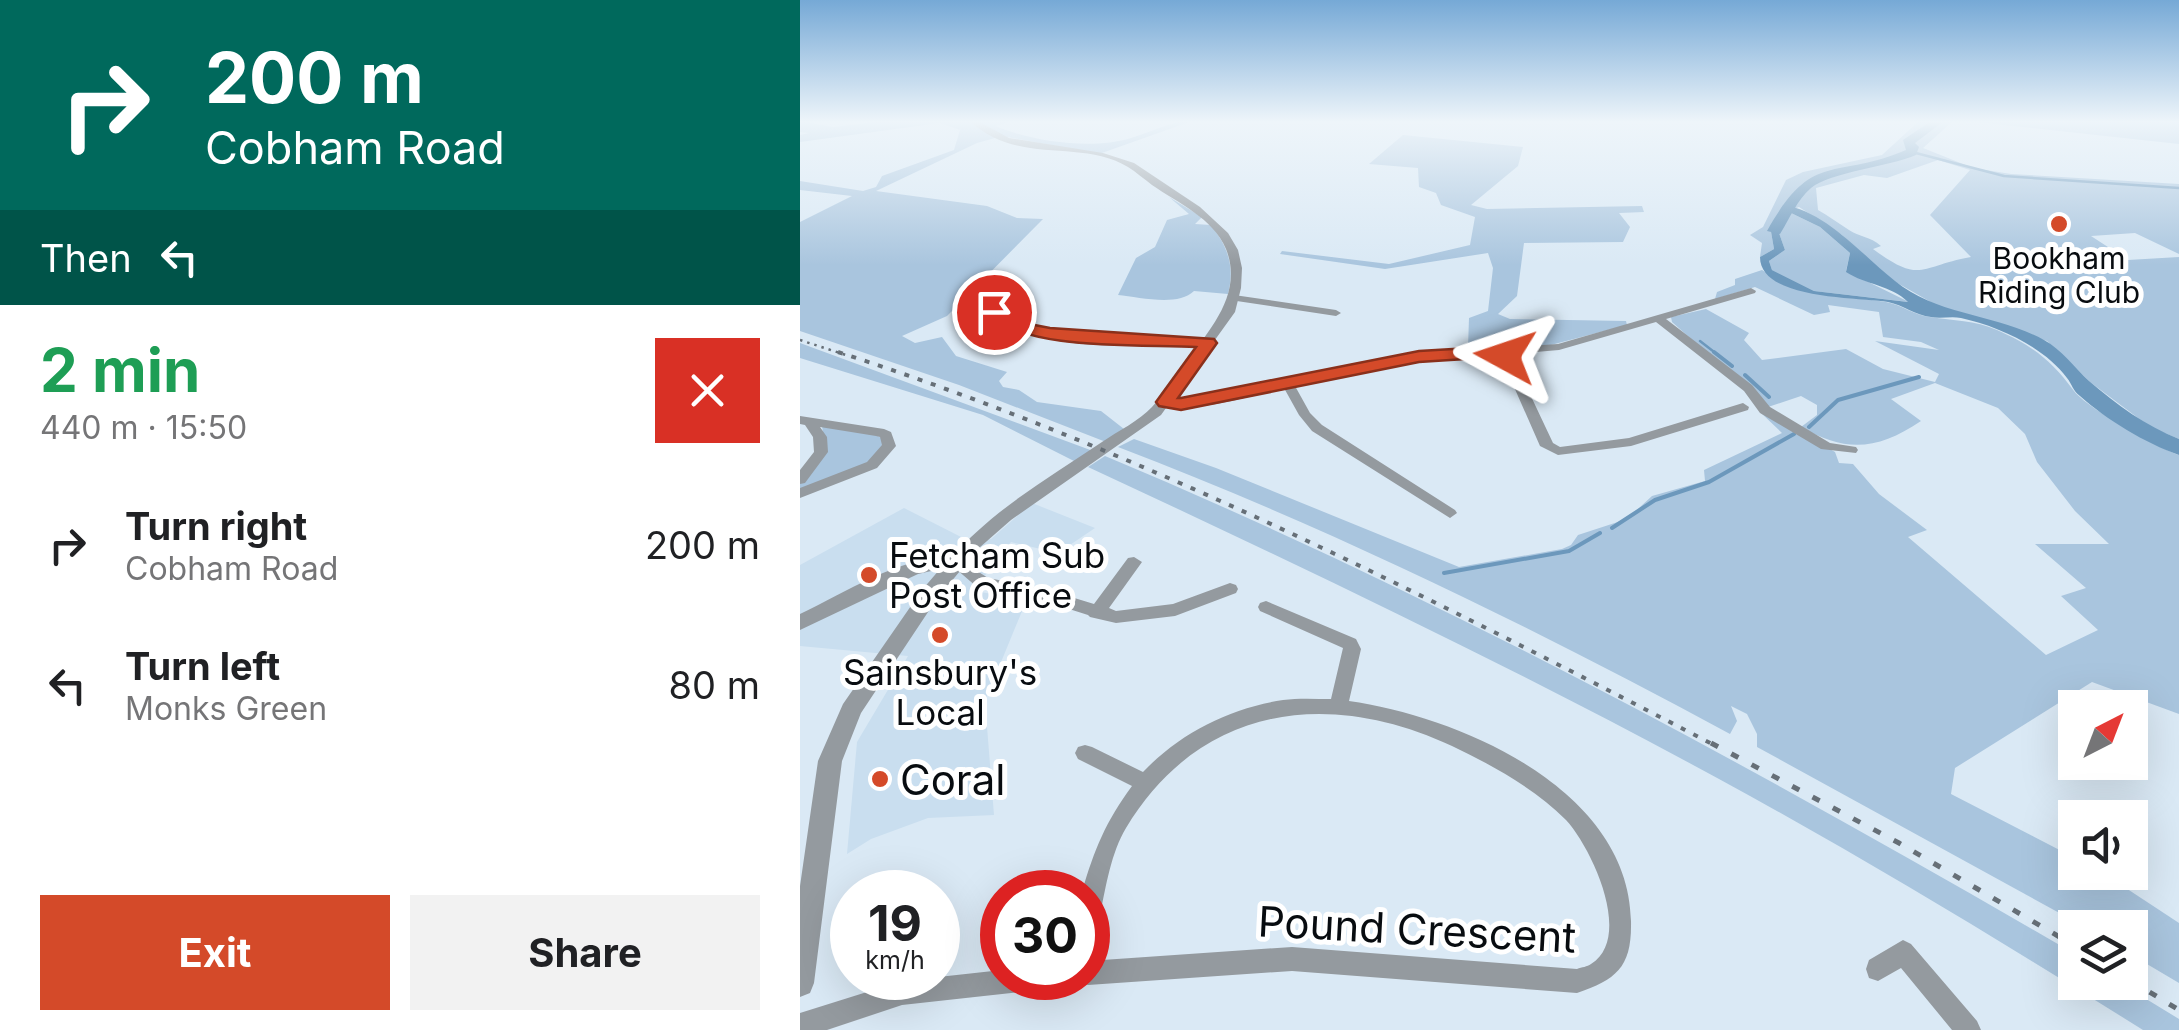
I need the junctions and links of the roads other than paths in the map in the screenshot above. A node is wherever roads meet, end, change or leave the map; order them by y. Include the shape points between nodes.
1 (1137, 169) edge
2 (1751, 291) dead end
3 (1234, 298) junction
4 (978, 302) dead end
5 (1336, 314) dead end
6 (1660, 319) junction
7 (1208, 343) junction
8 (1504, 352) junction
9 (1287, 383) junction
10 (1166, 402) junction
11 (1743, 407) dead end
12 (805, 421) edge
13 (1851, 450) dead end
14 (800, 480) edge
15 (800, 493) edge
16 (1450, 513) dead end
17 (1134, 562) dead end
18 (957, 563) junction
19 (1230, 589) dead end
20 (1266, 607) dead end
21 (1096, 613) junction
22 (800, 623) edge
23 (1339, 704) junction
24 (1085, 753) dead end
25 (1146, 784) junction
26 (808, 870) edge
27 (1103, 870) edge
28 (1878, 969) dead end
29 (1110, 971) edge
30 (800, 983) edge
31 (980, 984) edge
32 (800, 1026) edge
33 (1968, 1030) edge

1 - 3 street via 1223,233 1237,260
2 - 6 street
3 - 5 street
3 - 7 street
4 - 7 street via 1026,330
6 - 8 street via 1587,341
6 - 13 street via 1748,388 1765,410 1826,446
7 - 10 street
8 - 9 street via 1419,357
8 - 11 street via 1547,446 1558,451 1631,442
9 - 10 street via 1195,403
9 - 16 street via 1318,428
10 - 18 street via 1005,516
12 - 14 street via 820,437 821,452
12 - 15 street via 879,432 890,446 872,465
17 - 21 street
18 - 21 street via 983,584 1045,594
18 - 22 street via 920,565
18 - 26 street via 890,650 843,728
19 - 21 street via 1155,615
20 - 23 street via 1350,644
23 - 25 street, Pound Crescent via 1281,706 1222,725 1182,749
23 - 29 street, Pound Crescent via 1460,739 1567,807 1602,850 1620,898 1618,935 1603,970 1577,981 1292,959
24 - 25 street
25 - 27 street, Pound Crescent via 1118,822
26 - 30 street
28 - 33 street via 1904,952
31 - 32 street via 902,992

